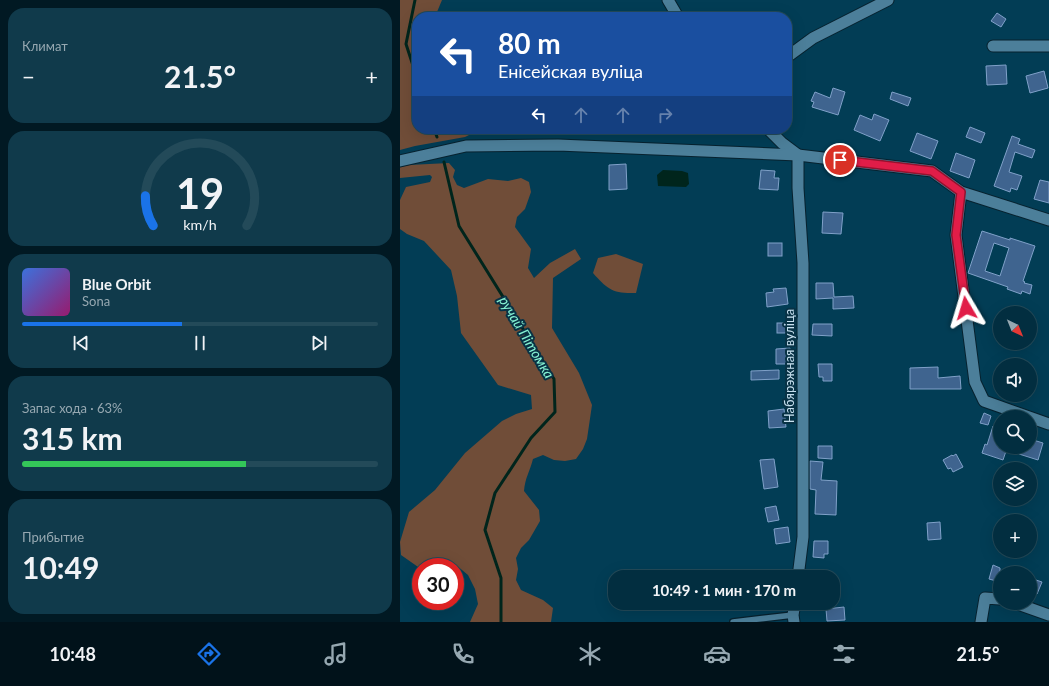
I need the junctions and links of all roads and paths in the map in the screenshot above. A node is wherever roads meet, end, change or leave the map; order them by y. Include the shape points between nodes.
1 (668, 0) edge
2 (888, 0) edge
3 (675, 12) edge
4 (993, 46) dead end
5 (1049, 46) edge
6 (792, 53) edge
7 (773, 134) edge
8 (798, 155) junction
9 (400, 162) edge
10 (961, 192) junction
11 (1049, 220) edge
12 (1049, 424) edge
13 (799, 570) edge
14 (993, 599) edge
15 (1035, 610) edge
16 (1049, 615) edge
17 (794, 618) edge
18 (733, 622) edge
19 (981, 622) edge

1 - 3 street
2 - 6 street via 813,38
4 - 5 street
7 - 8 street
8 - 9 street via 558,145 466,146
8 - 10 street via 932,171
8 - 13 street, Набярэжная вуліца via 803,263 803,537
10 - 11 street
10 - 12 street via 956,235 975,382 984,400
14 - 19 street via 985,598
15 - 16 street
17 - 18 lane

